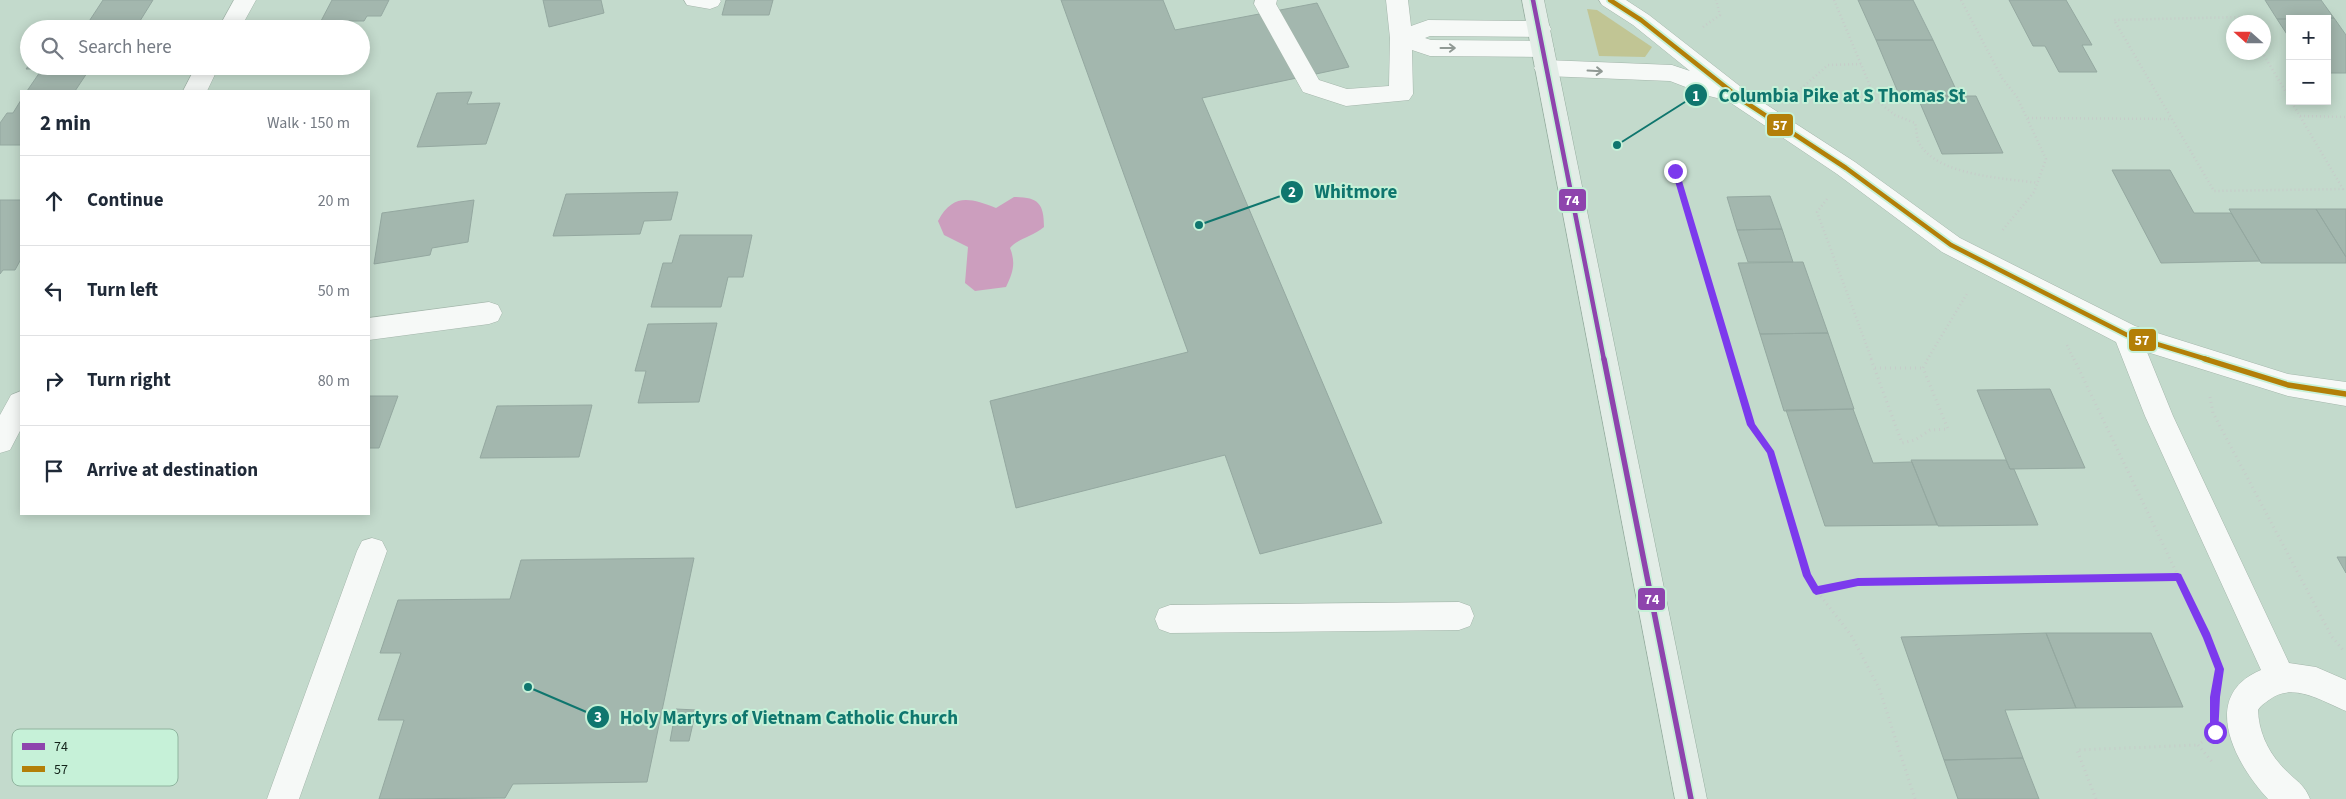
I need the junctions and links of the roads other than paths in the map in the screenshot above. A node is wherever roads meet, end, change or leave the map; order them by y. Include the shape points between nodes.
1 (245, 0) edge
2 (1266, 0) edge
3 (1398, 0) edge
4 (1533, 0) edge
5 (1610, 0) edge
6 (234, 20) edge
7 (1401, 38) junction
8 (1543, 49) junction
9 (203, 75) edge
10 (196, 90) edge
11 (1742, 100) junction
12 (489, 313) dead end
13 (370, 329) edge
14 (2127, 335) junction
15 (2346, 394) edge
16 (20, 405) edge
17 (0, 441) edge
18 (372, 551) dead end
19 (1458, 616) dead end
20 (1170, 619) dead end
21 (2281, 679) junction
22 (2346, 696) edge
23 (283, 799) edge
24 (1691, 799) edge
25 (2294, 799) edge

1 - 6 street
2 - 7 street via 1264,4 1311,86 1346,98 1401,94
3 - 7 street
4 - 8 main road
5 - 11 street via 1641,20
7 - 8 street via 1430,48
8 -> 11 street via 1672,73
8 - 24 main road
9 - 10 street
11 - 14 street via 1846,168 1951,245
12 - 13 street
14 - 15 street via 2288,385
14 - 21 street via 2159,416
16 - 17 street
18 - 23 street
19 - 20 street
21 - 22 street via 2296,678 2321,684
21 - 25 street via 2256,688 2244,703 2242,724 2249,749 2265,773

